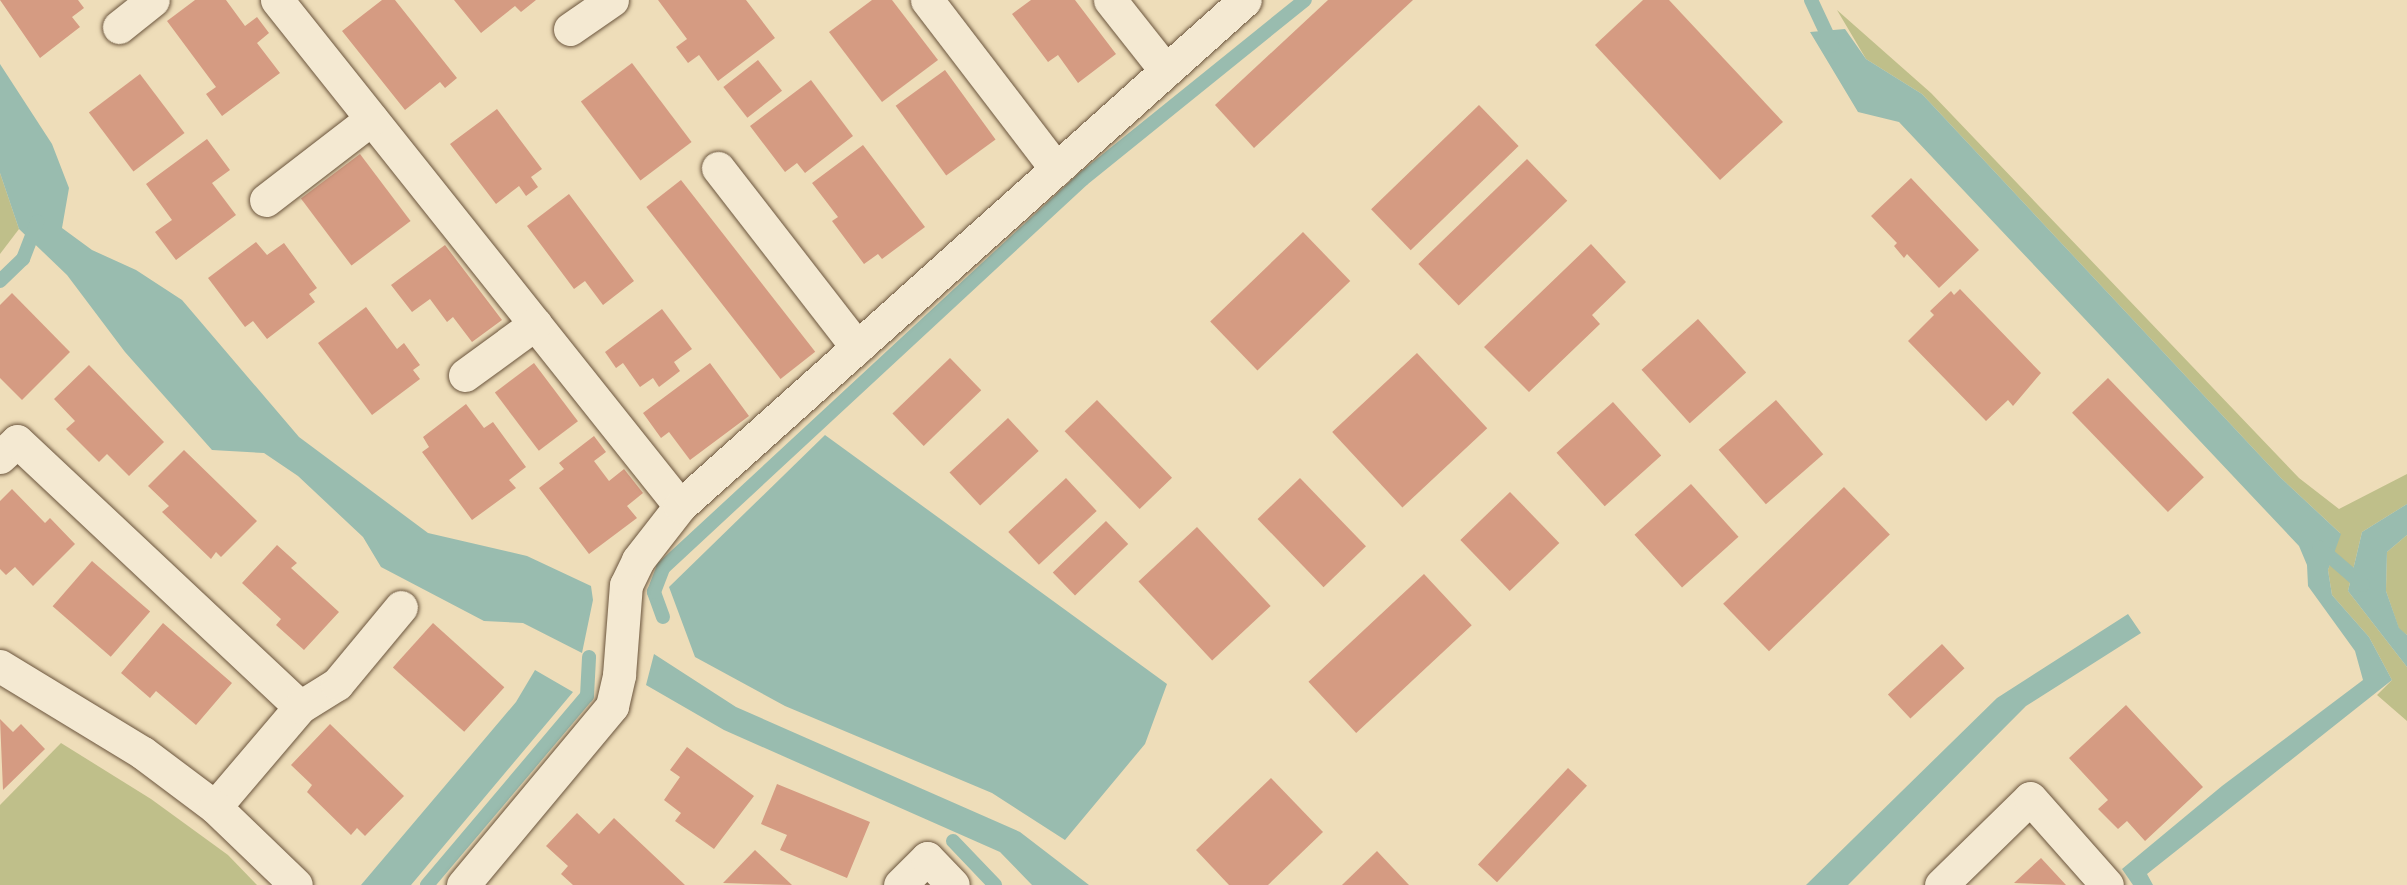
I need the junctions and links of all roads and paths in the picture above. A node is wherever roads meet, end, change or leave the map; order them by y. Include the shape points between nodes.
1 (153, 0) edge
2 (277, 0) edge
3 (612, 0) edge
4 (927, 0) edge
5 (1110, 0) edge
6 (1245, 0) edge
7 (119, 27) dead end
8 (570, 29) dead end
9 (1166, 71) junction
10 (371, 119) junction
11 (718, 168) dead end
12 (1056, 169) junction
13 (266, 200) dead end
14 (535, 324) junction
15 (857, 347) junction
16 (465, 375) dead end
17 (0, 457) edge
18 (680, 506) junction
19 (401, 607) dead end
20 (0, 666) edge
21 (300, 707) junction
22 (215, 807) junction
23 (296, 885) edge
24 (463, 885) edge
25 (900, 885) edge
26 (954, 885) edge
27 (1941, 885) edge
28 (2107, 885) edge

1 - 7 street
2 - 10 street
3 - 8 street
4 - 12 street
5 - 9 street
6 - 9 street
9 - 12 street
10 - 13 street
10 - 14 street
11 - 15 street
12 - 15 street
14 - 16 street
14 - 18 street
15 - 18 street
17 - 21 street via 17,441
18 - 24 street via 638,560 626,585 612,706
19 - 21 street via 337,684
20 - 22 street via 143,753
21 - 22 street
22 - 23 street
25 - 26 street via 927,858
27 - 28 street via 2030,798

